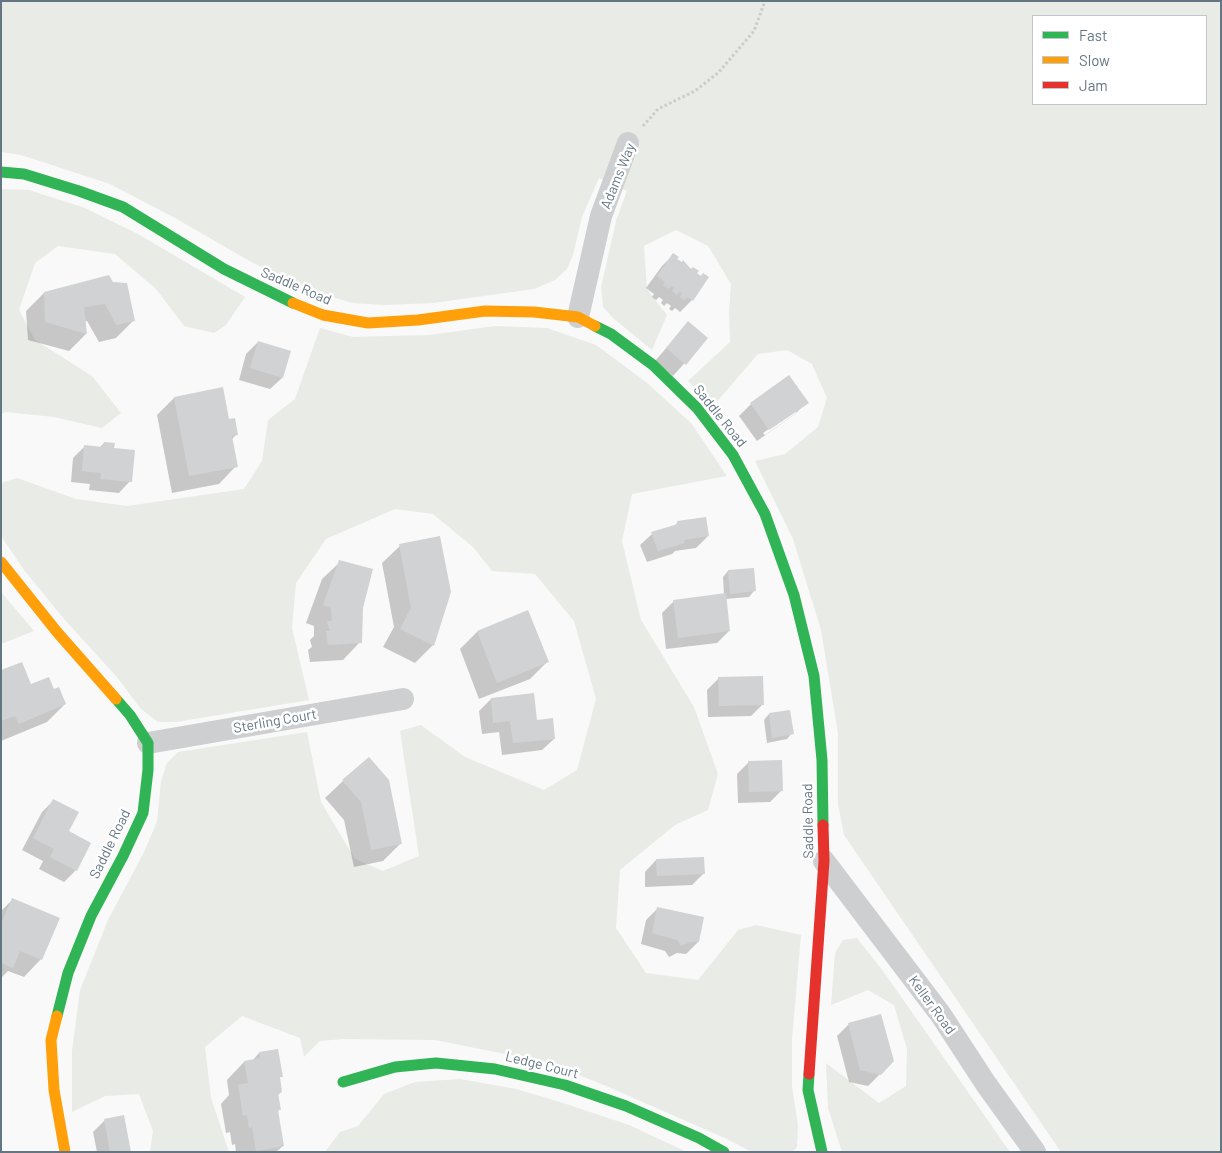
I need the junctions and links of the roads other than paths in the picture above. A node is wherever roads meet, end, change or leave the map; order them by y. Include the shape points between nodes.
1 (628, 143) road end
2 (1, 172) edge
3 (578, 317) junction
4 (1, 562) edge
5 (403, 699) dead end
6 (148, 743) junction
7 (824, 861) junction
8 (343, 1082) dead end
9 (64, 1152) edge
10 (724, 1152) edge
11 (822, 1152) edge
12 (1035, 1152) edge

1 - 3 street, Adams Way via 602,216
2 - 3 street, Saddle Road via 24,174 123,207 224,269 323,316 368,323 485,311
3 - 7 street, Saddle Road via 611,334 653,365 697,408 733,455 765,514 794,595 814,676 822,760
4 - 6 street via 130,715
5 - 6 street, Sterling Court
6 - 9 street, Saddle Road via 142,813 91,916 68,973 51,1040 54,1090
7 - 11 street, Saddle Road via 808,1090
7 - 12 street, Keller Road via 941,1015
8 - 10 street, Ledge Court via 395,1067 436,1063 495,1069 565,1085 626,1106

